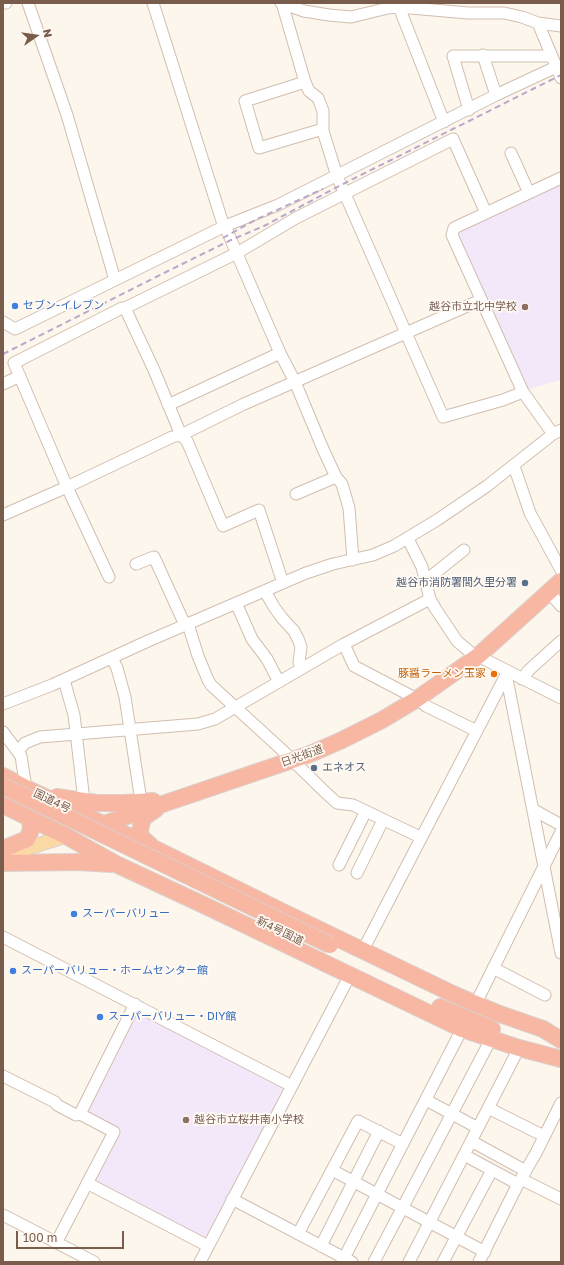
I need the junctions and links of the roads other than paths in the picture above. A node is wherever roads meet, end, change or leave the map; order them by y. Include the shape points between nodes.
1 (28, 3) edge
2 (153, 3) edge
3 (281, 3) edge
4 (399, 5) edge
5 (424, 6) edge
6 (504, 8) edge
7 (538, 23) junction
8 (561, 26) edge
9 (483, 55) junction
10 (551, 56) junction
11 (556, 67) junction
12 (561, 78) edge
13 (305, 82) junction
14 (496, 95) junction
15 (469, 110) junction
16 (444, 122) junction
17 (323, 129) junction
18 (511, 153) dead end
19 (337, 176) junction
20 (561, 178) edge
21 (344, 193) junction
22 (529, 193) junction
23 (486, 213) junction
24 (225, 226) junction
25 (237, 253) junction
26 (114, 280) junction
27 (481, 300) junction
28 (125, 308) junction
29 (3, 322) edge
30 (406, 332) junction
31 (280, 353) junction
32 (20, 376) junction
33 (295, 382) junction
34 (3, 384) edge
35 (523, 392) junction
36 (168, 405) junction
37 (557, 432) edge
38 (181, 435) junction
39 (514, 466) junction
40 (336, 477) junction
41 (67, 487) junction
42 (296, 494) dead end
43 (3, 515) edge
44 (408, 539) junction
45 (464, 550) dead end
46 (353, 560) junction
47 (136, 564) dead end
48 (108, 574) dead end
49 (558, 575) edge
50 (425, 581) junction
51 (283, 583) junction
52 (266, 591) junction
53 (430, 599) junction
54 (236, 603) junction
55 (561, 606) edge
56 (187, 625) junction
57 (561, 641) edge
58 (344, 644) junction
59 (477, 657) junction
60 (112, 658) junction
61 (301, 669) junction
62 (507, 673) junction
63 (522, 679) junction
64 (64, 680) junction
65 (279, 682) junction
66 (561, 698) edge
67 (417, 699) junction
68 (3, 704) edge
69 (235, 706) junction
70 (130, 730) junction
71 (477, 731) junction
72 (3, 732) edge
73 (76, 734) junction
74 (18, 751) junction
75 (292, 761) junction
76 (3, 776) edge
77 (3, 786) edge
78 (30, 790) junction
79 (3, 796) edge
80 (84, 801) junction
81 (141, 801) junction
82 (167, 802) junction
83 (3, 805) edge
84 (534, 810) junction
85 (366, 812) junction
86 (30, 819) junction
87 (383, 820) junction
88 (102, 824) junction
89 (561, 825) edge
90 (561, 832) edge
91 (66, 836) junction
92 (420, 837) junction
93 (151, 846) junction
94 (3, 849) edge
95 (3, 856) edge
96 (3, 863) edge
97 (118, 865) junction
98 (338, 865) dead end
99 (544, 868) junction
100 (200, 871) junction
101 (357, 873) dead end
102 (187, 897) junction
103 (285, 913) junction
104 (3, 938) edge
105 (272, 938) junction
106 (328, 949) junction
107 (363, 950) junction
108 (561, 953) edge
109 (494, 968) junction
110 (350, 975) junction
111 (545, 995) dead end
112 (476, 1003) junction
113 (135, 1004) junction
114 (462, 1029) junction
115 (491, 1039) junction
116 (561, 1040) edge
117 (519, 1048) junction
118 (561, 1055) edge
119 (561, 1059) edge
120 (3, 1076) edge
121 (292, 1086) junction
122 (426, 1100) junction
123 (561, 1103) edge
124 (488, 1108) junction
125 (80, 1114) junction
126 (452, 1114) junction
127 (478, 1128) junction
128 (379, 1132) junction
129 (544, 1136) junction
130 (471, 1141) junction
131 (403, 1144) junction
132 (464, 1155) junction
133 (332, 1170) junction
134 (492, 1170) junction
135 (522, 1178) junction
136 (354, 1181) junction
137 (87, 1183) junction
138 (377, 1194) junction
139 (232, 1199) junction
140 (561, 1199) edge
141 (403, 1207) junction
142 (3, 1215) edge
143 (430, 1222) junction
144 (298, 1234) junction
145 (456, 1236) junction
146 (56, 1243) junction
147 (208, 1246) junction
148 (321, 1246) junction
149 (485, 1252) junction
150 (80, 1259) edge
151 (346, 1261) edge
152 (94, 1262) edge
153 (200, 1262) edge
154 (374, 1262) edge
155 (409, 1262) edge
156 (443, 1262) edge
157 (479, 1262) edge

1 - 26 street via 67,115
2 - 24 street
3 - 4 street via 328,16 351,17
3 - 13 street
4 - 5 street
4 - 16 street
5 - 6 street via 468,12
6 - 7 street
7 - 8 street
7 - 10 street
9 - 10 street
9 - 14 street
9 - 15 street via 452,56
10 - 11 street
11 - 12 street
11 - 14 street
13 - 17 street via 309,91 318,98 323,111
13 - 17 street via 245,101 259,148
14 - 15 street
15 - 16 street
16 - 19 street
17 - 19 street
18 - 22 street
19 - 21 street
19 - 24 street via 278,205
20 - 22 street
21 - 23 street via 453,139
21 - 25 street
21 - 30 street
22 - 23 street
23 - 27 street via 454,228 452,236
24 - 25 street
24 - 26 street
25 - 28 street
25 - 31 street
26 - 29 street via 15,330
27 - 30 street
27 - 35 street
28 - 32 street via 14,363
28 - 36 street
30 - 33 street
30 - 35 street via 443,417
31 - 33 street
31 - 36 street
32 - 34 street
32 - 41 street
33 - 38 street
33 - 40 street
35 - 37 street
36 - 38 street
37 - 39 street
38 - 41 street
38 - 51 street via 187,440 223,526 259,510
39 - 44 street
39 - 49 street via 530,513
40 - 42 street
40 - 46 street via 342,484 348,508
41 - 43 street
41 - 48 street
44 - 46 street via 383,552
44 - 50 street via 422,567
45 - 50 street
46 - 51 street via 333,564
47 - 56 street via 154,557
49 - 55 street
49 - 59 highway, 日光街道
50 - 53 street
51 - 52 street
52 - 54 street
52 - 61 street via 274,608 299,640
53 - 58 street
53 - 59 street via 454,638
54 - 56 street
54 - 65 street via 252,638
56 - 60 street
56 - 69 street via 208,680
57 - 63 street
58 - 61 street
58 - 67 street via 354,666
59 - 62 street
59 - 67 highway, 日光街道
60 - 64 street
60 - 70 street via 125,697
61 - 65 street
62 - 63 street
62 - 71 street
62 - 84 street
63 - 66 street
64 - 68 street
64 - 73 street via 74,715
65 - 69 street
67 - 71 street
67 - 75 highway, 日光街道 via 362,731
69 - 70 street via 216,719 198,724
69 - 75 street
70 - 73 street
70 - 81 street
71 - 92 street
72 - 74 street
73 - 74 street via 33,739 22,745
73 - 80 street
74 - 78 street
75 - 82 highway, 日光街道
75 - 85 street via 336,803 352,805
76 - 78 highway, 国道4号
77 - 106 highway, 新4号国道, bridge
78 - 80 highway
78 - 88 highway, 国道4号
79 - 106 highway, 新4号国道 via 101,845
80 - 81 highway
81 - 82 highway
82 - 88 highway, 日光街道
82 - 93 highway via 141,822 142,837
83 - 86 highway
84 - 89 street
84 - 99 street
85 - 87 street
85 - 98 street
86 - 91 highway
86 - 94 highway via 31,830 27,839
87 - 92 street
87 - 101 street
88 - 91 highway, 日光街道
88 - 93 highway, 国道4号
90 - 99 street
91 - 95 main road, 日光街道
91 - 97 highway
92 - 107 street
93 - 100 highway, 国道4号
96 - 97 highway
97 - 102 highway
99 - 108 street
99 - 109 street
100 - 102 street
100 - 103 highway, 国道4号
102 - 105 highway
103 - 105 street
103 - 107 highway, 国道4号
104 - 113 street
105 - 110 highway
106 - 116 highway, 新4号国道 via 493,1020
106 - 118 highway, 新4号国道 via 453,1013
107 - 112 highway, 国道4号
109 - 111 street
109 - 112 street
110 - 114 highway
110 - 121 street
112 - 116 highway, 国道4号 via 543,1029
113 - 121 street
113 - 125 street
114 - 115 highway
114 - 122 street
115 - 117 highway
115 - 126 street
117 - 119 highway
117 - 124 street
120 - 125 street via 76,1115
121 - 139 street
122 - 126 street
122 - 131 street
123 - 129 street
124 - 127 street
124 - 129 street
125 - 137 street via 114,1132
126 - 127 street
126 - 141 street
127 - 130 street
128 - 131 street
128 - 133 street via 358,1121
128 - 136 street
129 - 135 street
130 - 132 street
130 - 135 street
131 - 138 street
132 - 134 street
132 - 143 street
133 - 136 street
133 - 144 street
134 - 135 street
134 - 145 street
135 - 140 street
135 - 149 street
136 - 138 street
136 - 148 street
137 - 146 street
137 - 147 street
138 - 141 street
138 - 151 street
139 - 144 street
139 - 147 street
141 - 143 street
141 - 154 street
142 - 146 street
143 - 145 street
143 - 155 street
144 - 148 street
145 - 149 street
145 - 156 street
146 - 150 street
147 - 153 street
148 - 151 street
149 - 157 street
150 - 152 street

